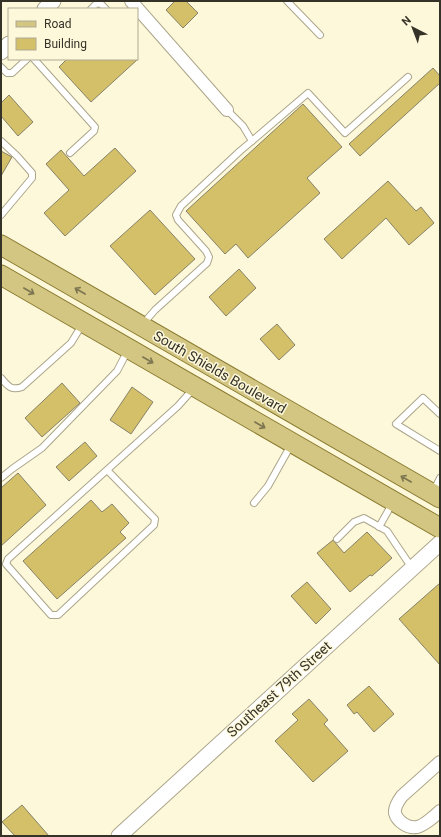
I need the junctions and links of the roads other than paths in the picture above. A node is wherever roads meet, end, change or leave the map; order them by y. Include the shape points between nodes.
1 (287, 1) edge
2 (92, 8) edge
3 (105, 8) edge
4 (138, 10) edge
5 (320, 35) dead end
6 (26, 60) edge
7 (35, 60) edge
8 (1, 67) edge
9 (408, 77) dead end
10 (227, 110) joint
11 (1, 141) edge
12 (252, 141) junction
13 (70, 153) dead end
14 (1, 215) edge
15 (1, 245) edge
16 (1, 275) edge
17 (114, 310) junction
18 (83, 322) junction
19 (141, 326) junction
20 (102, 333) junction
21 (129, 348) junction
22 (1, 378) edge
23 (196, 387) junction
24 (440, 414) edge
25 (292, 443) junction
26 (440, 451) edge
27 (107, 470) junction
28 (1, 478) edge
29 (437, 490) edge
30 (393, 502) junction
31 (254, 503) dead end
32 (379, 527) junction
33 (440, 528) edge
34 (337, 539) dead end
35 (440, 543) edge
36 (3, 566) edge
37 (412, 568) junction
38 (440, 762) edge
39 (440, 811) edge
40 (119, 836) edge

1 - 5 lane
2 - 3 lane via 101,4
4 - 10 street
6 - 8 lane via 12,73 7,73
7 - 13 lane via 95,127 94,131
9 - 12 lane via 345,133 308,94
10 - 12 lane via 243,126
11 - 14 lane via 17,156 32,174 32,178
12 - 19 lane via 181,206 176,214 178,220 209,257 207,263
17 -> 15 main road, South Shields Boulevard
16 -> 18 main road, South Shields Boulevard
17 - 19 main road, South Shields Boulevard
17 - 20 main road
18 - 20 main road, South Shields Boulevard
18 - 22 lane via 71,343 22,387 11,388
29 -> 19 main road, South Shields Boulevard
20 - 21 main road, South Shields Boulevard
21 -> 23 main road, South Shields Boulevard
21 - 28 lane via 117,371 42,448
23 -> 25 main road, South Shields Boulevard
23 - 27 lane
24 - 26 lane via 423,398 396,424
25 - 30 main road, South Shields Boulevard
25 - 31 lane via 268,486
27 - 36 lane
27 - 36 lane via 156,518 154,525 64,610 58,615 51,614
30 - 32 lane
30 - 33 main road, South Shields Boulevard
32 - 34 lane via 364,518 354,522
32 - 37 lane via 387,532
35 - 37 street, Southeast 79th Street
37 - 40 street, Southeast 79th Street
38 - 39 street via 402,796 395,813 408,826 417,827

